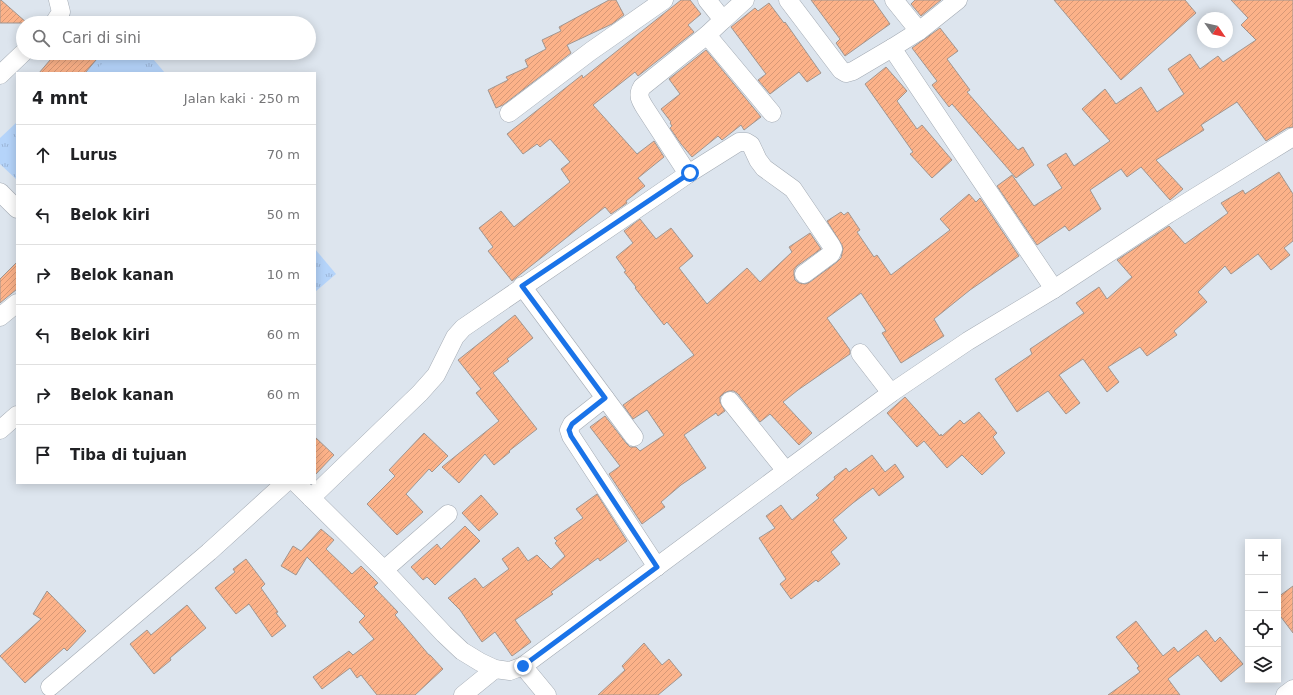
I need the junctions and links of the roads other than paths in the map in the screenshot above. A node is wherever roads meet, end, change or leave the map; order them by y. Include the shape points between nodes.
1 (58, 0) edge
2 (664, 0) edge
3 (707, 0) edge
4 (745, 0) edge
5 (788, 0) edge
6 (894, 0) edge
7 (958, 0) edge
8 (58, 16) edge
9 (723, 20) junction
10 (919, 31) junction
11 (707, 35) junction
12 (892, 48) junction
13 (16, 60) edge
14 (0, 75) edge
15 (509, 113) dead end
16 (772, 113) dead end
17 (1293, 137) edge
18 (693, 171) junction
19 (0, 192) edge
20 (16, 208) edge
21 (804, 274) dead end
22 (522, 286) junction
23 (1054, 289) junction
24 (16, 304) edge
25 (0, 316) edge
26 (860, 353) dead end
27 (891, 393) junction
28 (605, 398) junction
29 (730, 401) dead end
30 (16, 416) edge
31 (0, 430) edge
32 (634, 437) dead end
33 (786, 471) junction
34 (284, 484) edge
35 (297, 484) edge
36 (312, 498) junction
37 (448, 514) dead end
38 (657, 567) junction
39 (384, 570) junction
40 (523, 666) junction
41 (495, 669) junction
42 (50, 687) dead end
43 (1293, 689) edge
44 (464, 695) edge
45 (547, 695) edge
46 (1285, 695) edge

1 - 8 street via 61,12
2 - 15 street
3 - 9 street
4 - 9 street
5 - 12 street via 841,70 846,73 854,71
6 - 10 street
7 - 10 street
9 - 11 street
10 - 12 street
11 - 16 street
11 - 18 street via 639,92 644,108
12 - 23 street
13 - 14 street
17 - 23 street via 1168,214
18 - 21 street via 739,142 751,145 764,168 793,189 833,249 831,254
18 - 22 street
19 - 20 street
22 - 28 street
22 - 36 street via 462,328 436,375
23 - 27 street via 968,341
24 - 25 street
26 - 27 street
27 - 33 street
28 - 32 street
28 - 38 street via 572,424 569,430
29 - 33 street
30 - 31 street
33 - 38 street
34 - 42 street
35 - 36 street
36 - 39 street
37 - 39 street
38 - 40 street
39 - 41 street via 462,651
40 - 41 street via 510,672
40 - 45 street
41 - 44 street
43 - 46 street

